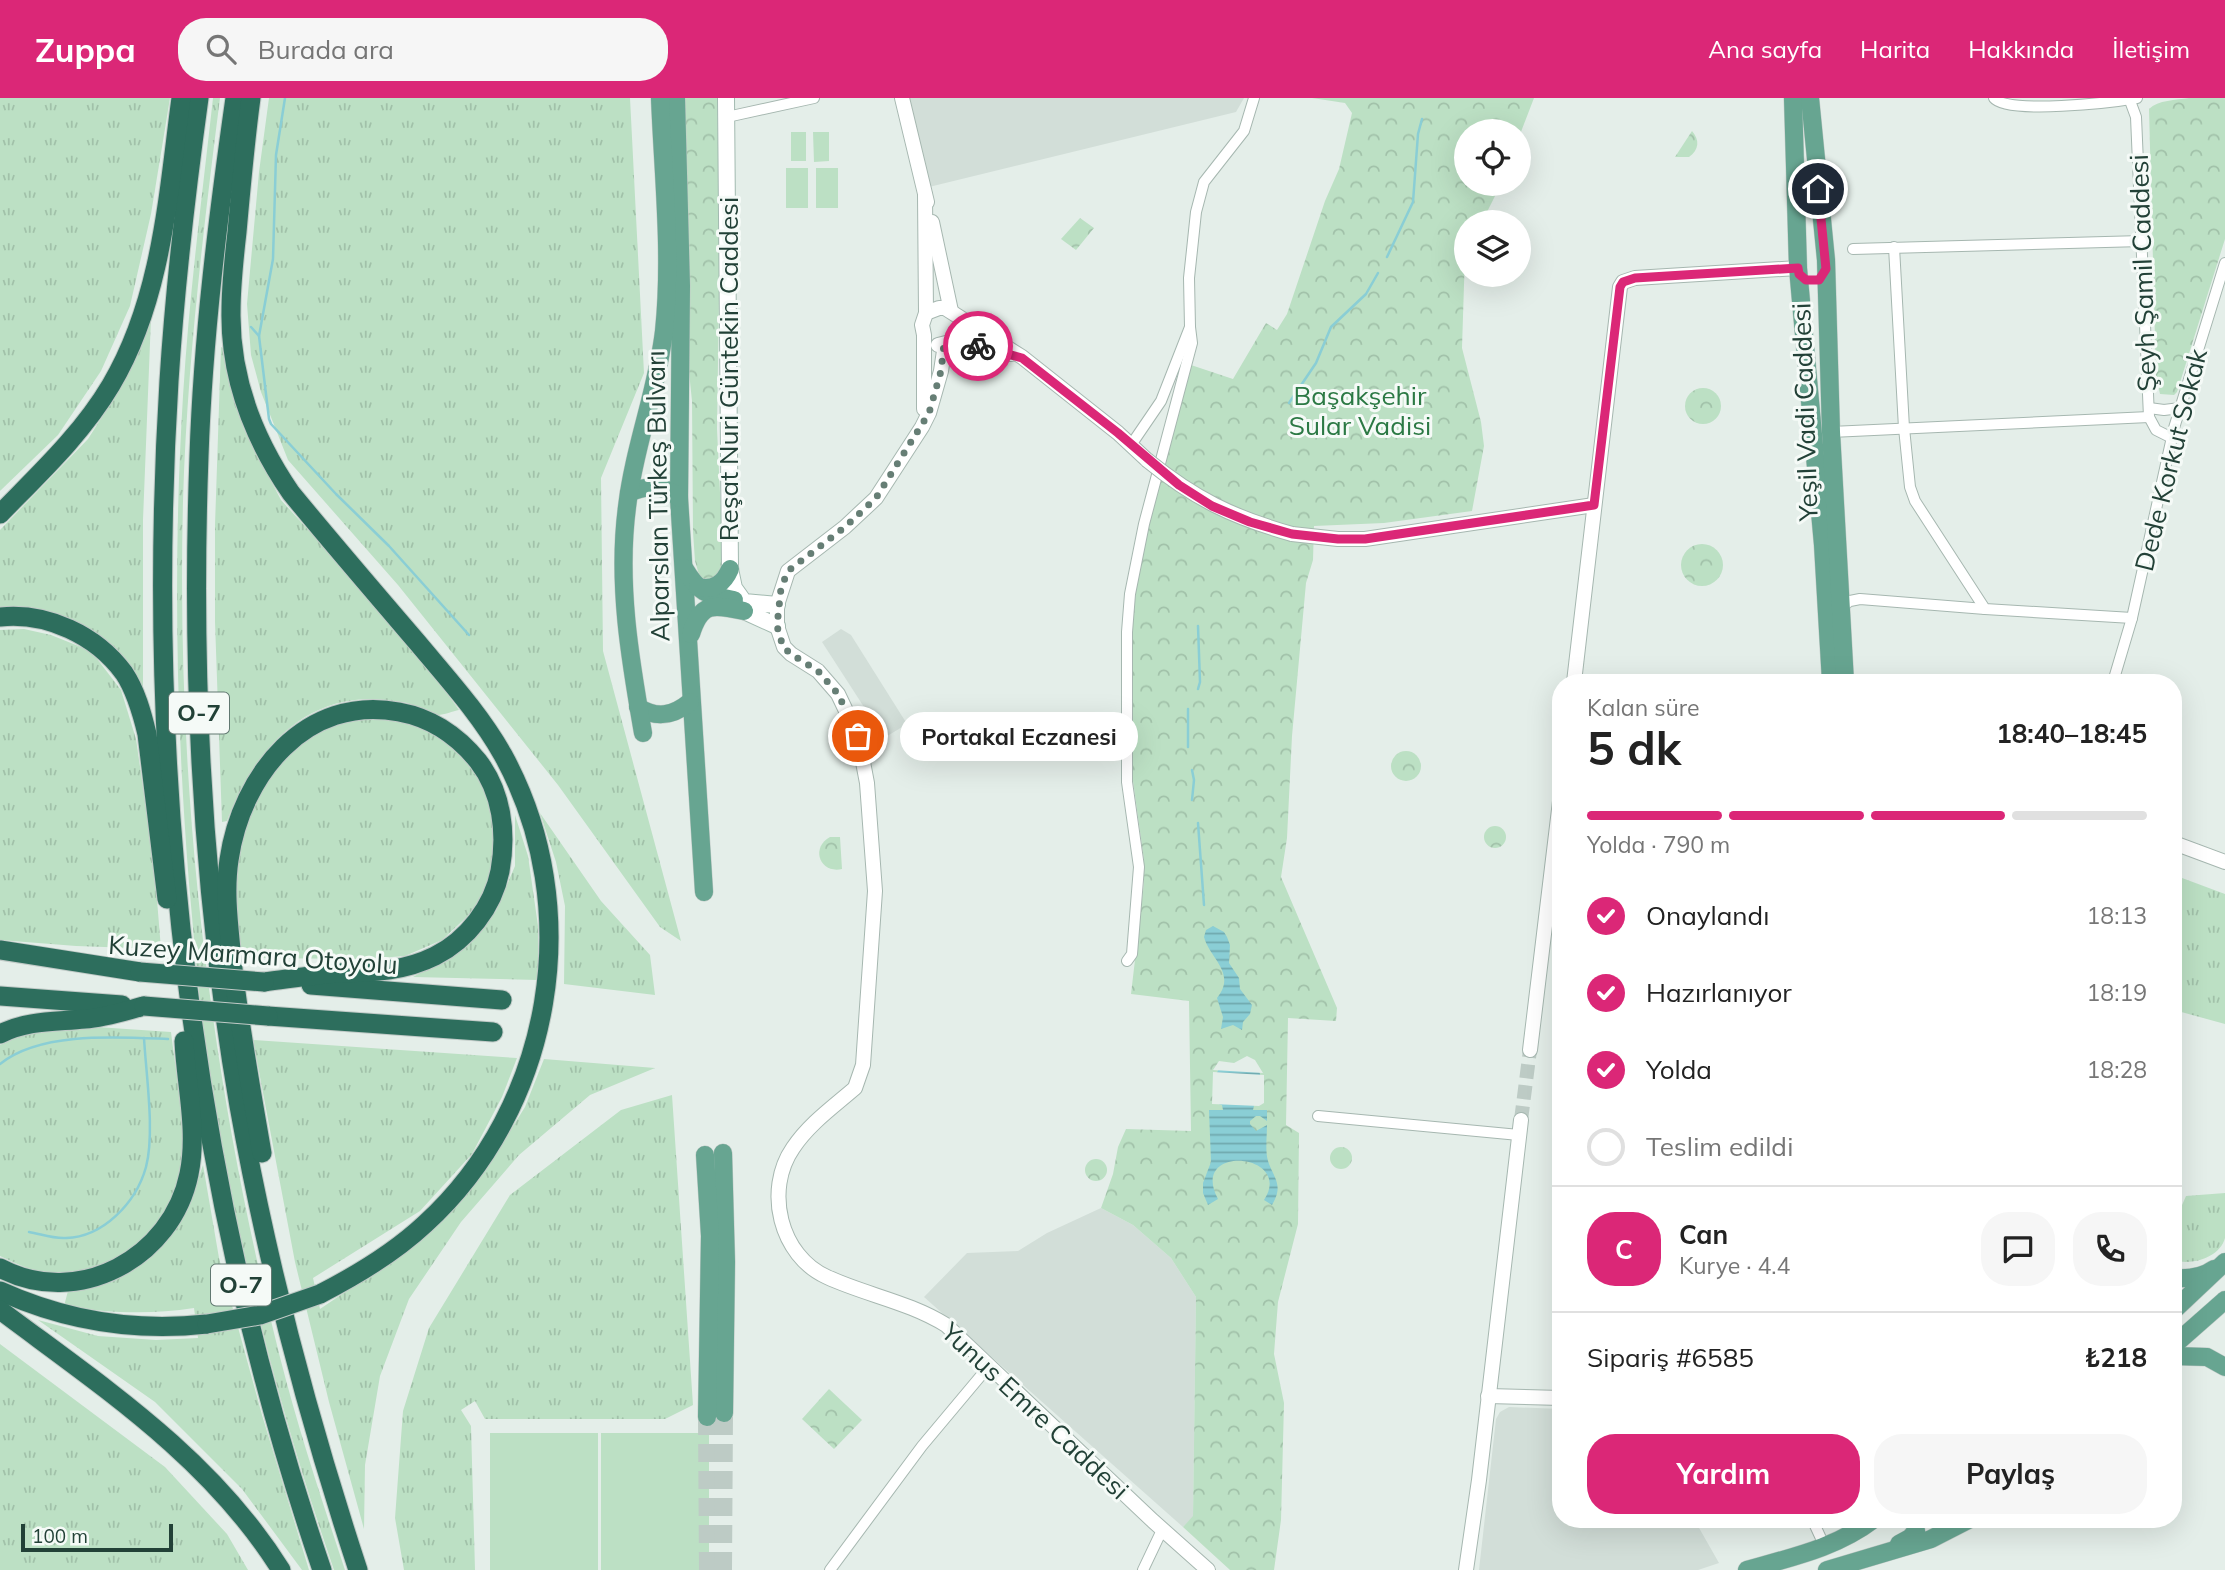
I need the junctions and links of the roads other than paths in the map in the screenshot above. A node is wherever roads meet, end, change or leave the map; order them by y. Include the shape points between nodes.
1 (181, 98) edge
2 (199, 98) edge
3 (234, 98) edge
4 (251, 98) edge
5 (660, 98) edge
6 (676, 98) edge
7 (726, 98) edge
8 (814, 98) edge
9 (902, 98) edge
10 (1254, 98) edge
11 (1793, 98) edge
12 (1810, 98) edge
13 (1994, 98) edge
14 (2132, 98) edge
15 (727, 117) junction
16 (925, 195) junction
17 (2142, 241) junction
18 (1894, 247) junction
19 (1853, 249) dead end
20 (2225, 263) edge
21 (1826, 265) junction
22 (1799, 269) junction
23 (926, 313) junction
24 (953, 313) junction
25 (1190, 327) junction
26 (924, 335) junction
27 (947, 343) junction
28 (1022, 358) junction
29 (2180, 408) junction
30 (2149, 413) junction
31 (922, 427) junction
32 (1905, 428) junction
33 (1831, 432) junction
34 (2172, 438) junction
35 (1131, 445) junction
36 (629, 493) junction
37 (679, 498) junction
38 (1594, 505) junction
39 (0, 514) edge
40 (684, 568) junction
41 (730, 569) junction
42 (1839, 581) junction
43 (695, 586) junction
44 (1860, 599) junction
45 (777, 605) junction
46 (744, 607) junction
47 (1841, 607) junction
48 (1985, 609) junction
49 (0, 617) edge
50 (2132, 618) junction
51 (777, 626) junction
52 (687, 644) junction
53 (1575, 674) edge
54 (1831, 674) edge
55 (1845, 674) edge
56 (2115, 674) edge
57 (691, 702) junction
58 (638, 707) junction
59 (643, 733) dead end
60 (2182, 846) edge
61 (2182, 856) edge
62 (2225, 862) edge
63 (1552, 868) edge
64 (2225, 872) edge
65 (704, 892) dead end
66 (0, 950) edge
67 (1127, 961) dead end
68 (0, 962) edge
69 (140, 972) junction
70 (264, 982) junction
71 (188, 993) junction
72 (0, 996) edge
73 (502, 1000) dead end
74 (144, 1006) junction
75 (493, 1031) dead end
76 (0, 1034) edge
77 (1530, 1050) tunnel mouth
78 (1318, 1116) dead end
79 (1520, 1128) joint
80 (714, 1154) dead end
81 (2225, 1261) edge
82 (0, 1268) edge
83 (2182, 1278) edge
84 (0, 1291) edge
85 (2225, 1300) edge
86 (2182, 1302) edge
87 (0, 1310) edge
88 (286, 1324) junction
89 (2182, 1338) edge
90 (2182, 1356) edge
91 (2223, 1360) edge
92 (989, 1366) junction
93 (1488, 1396) junction
94 (1552, 1398) edge
95 (715, 1415) tunnel mouth
96 (1816, 1528) edge
97 (1861, 1528) edge
98 (1916, 1528) edge
99 (1952, 1528) edge
100 (1162, 1530) junction
101 (1825, 1547) junction
102 (1870, 1558) junction
103 (281, 1570) edge
104 (323, 1570) edge
105 (358, 1570) edge
106 (831, 1570) edge
107 (1143, 1570) edge
108 (1208, 1570) edge
109 (1466, 1570) edge
110 (1747, 1570) edge
111 (1827, 1570) edge

1 - 39 highway via 161,242 132,343 110,386 82,425
2 - 71 highway, O-7 via 174,317 163,531 166,737
3 - 88 highway, O-7 via 212,274 200,439 199,713 223,997 240,1107
4 - 84 highway, bridge via 230,311 236,370 253,428 291,493 460,693 488,730 516,780 536,837 550,929 547,984 535,1046 512,1108 462,1184 426,1223 379,1260 320,1294 260,1315 150,1327 95,1322 34,1306
5 - 36 main road, Alparslan Türkeş Bulvarı via 664,330
6 - 37 main road, Alparslan Türkeş Bulvarı via 681,263
7 - 15 main road, Reşat Nuri Güntekin Caddesi
8 - 15 street
9 - 16 street, Yunus Emre Caddesi
10 - 25 street via 1244,131 1205,182 1196,212 1189,278
11 - 22 main road, Yeşil Vadi Caddesi
12 - 21 main road, Yeşil Vadi Caddesi
13 - 14 street via 2017,107
14 - 17 street, Şeyh Şamil Caddesi
15 - 41 main road, Reşat Nuri Güntekin Caddesi
16 - 23 street, Yunus Emre Caddesi
16 - 24 street, Yunus Emre Caddesi
17 - 18 street
17 - 30 street, Şeyh Şamil Caddesi
18 - 19 street
18 - 32 street
20 - 29 street, Dede Korkut Sokak
21 - 22 main road via 1822,278 1815,281 1806,280
21 - 33 main road, Yeşil Vadi Caddesi
22 - 38 street via 1623,282
22 - 54 main road, Yeşil Vadi Caddesi
23 - 24 street via 939,308
23 - 26 street, Yunus Emre Caddesi
24 - 27 street, Yunus Emre Caddesi via 958,333
24 - 28 street
25 - 35 street via 1161,401
25 - 67 street via 1192,343 1130,594 1127,782 1139,867 1132,954
26 - 27 street via 933,343
26 - 31 street, Yunus Emre Caddesi
27 - 28 street via 985,347
27 - 31 street, Yunus Emre Caddesi
28 - 35 street
29 - 30 street
29 - 34 street, Dede Korkut Sokak
30 - 32 street
30 - 34 street, Şeyh Şamil Caddesi via 2156,430
31 - 45 street, Yunus Emre Caddesi via 876,498 788,571
32 - 33 street
32 - 48 street via 1915,501
33 - 42 main road, Yeşil Vadi Caddesi
34 - 50 street, Dede Korkut Sokak
35 - 38 street, bridge via 1212,506 1292,534 1365,539
36 - 37 main road via 665,488
36 - 58 main road, Alparslan Türkeş Bulvarı via 623,563 628,648
37 - 40 main road, Alparslan Türkeş Bulvarı
38 - 53 street
40 - 43 main road
40 - 52 main road, Alparslan Türkeş Bulvarı
41 - 43 main road via 719,585
41 - 46 main road, Reşat Nuri Güntekin Caddesi
42 - 44 street
42 - 47 main road, Yeşil Vadi Caddesi
43 - 46 main road
44 - 47 street
44 - 48 street
45 - 46 main road
45 - 51 street, Yunus Emre Caddesi
46 - 51 main road
46 - 52 main road via 701,611
47 - 55 main road, Yeşil Vadi Caddesi
48 - 50 street
49 - 71 highway via 38,618 77,633 108,656 134,692 147,734 165,891
50 - 56 street, Dede Korkut Sokak
51 - 92 street, Yunus Emre Caddesi via 783,647 818,671 838,694 858,736 867,783 875,891 859,1080 792,1150 781,1184 783,1227 797,1256 810,1268 932,1316
52 - 57 main road, Alparslan Türkeş Bulvarı
57 - 58 main road via 663,716
57 - 65 main road, Alparslan Türkeş Bulvarı
58 - 59 main road, Alparslan Türkeş Bulvarı
60 - 62 street
61 - 64 street
63 - 77 street
66 - 69 highway
68 - 69 highway, Kuzey Marmara Otoyolu
69 - 70 highway, Kuzey Marmara Otoyolu, bridge
70 - 73 highway, Kuzey Marmara Otoyolu
70 - 88 highway via 405,967 456,944 486,906 502,862 504,837 498,800 486,771 441,726 410,714 372,709 318,723 295,736 264,769 234,836 227,891 232,956 279,1244
71 - 82 highway via 183,1024 192,1157 176,1213 148,1249 97,1277 49,1283
71 - 104 highway, O-7 via 211,1141 250,1322
72 - 74 highway
74 - 75 highway, bridge
74 - 76 highway via 87,1019 26,1024
78 - 79 street
79 - 93 street
80 - 95 main road via 726,1262
81 - 83 main road via 2208,1273
81 - 86 main road
85 - 89 main road
87 - 103 highway via 185,1453 238,1510
88 - 105 highway, O-7
90 - 91 main road
92 - 100 street, Yunus Emre Caddesi
92 - 106 street via 922,1446
93 - 94 street
93 - 109 street
96 - 101 street
97 - 101 main road
98 - 102 main road via 1910,1538
99 - 102 main road
100 - 107 street
100 - 108 street, Yunus Emre Caddesi
101 - 110 main road
102 - 111 main road

